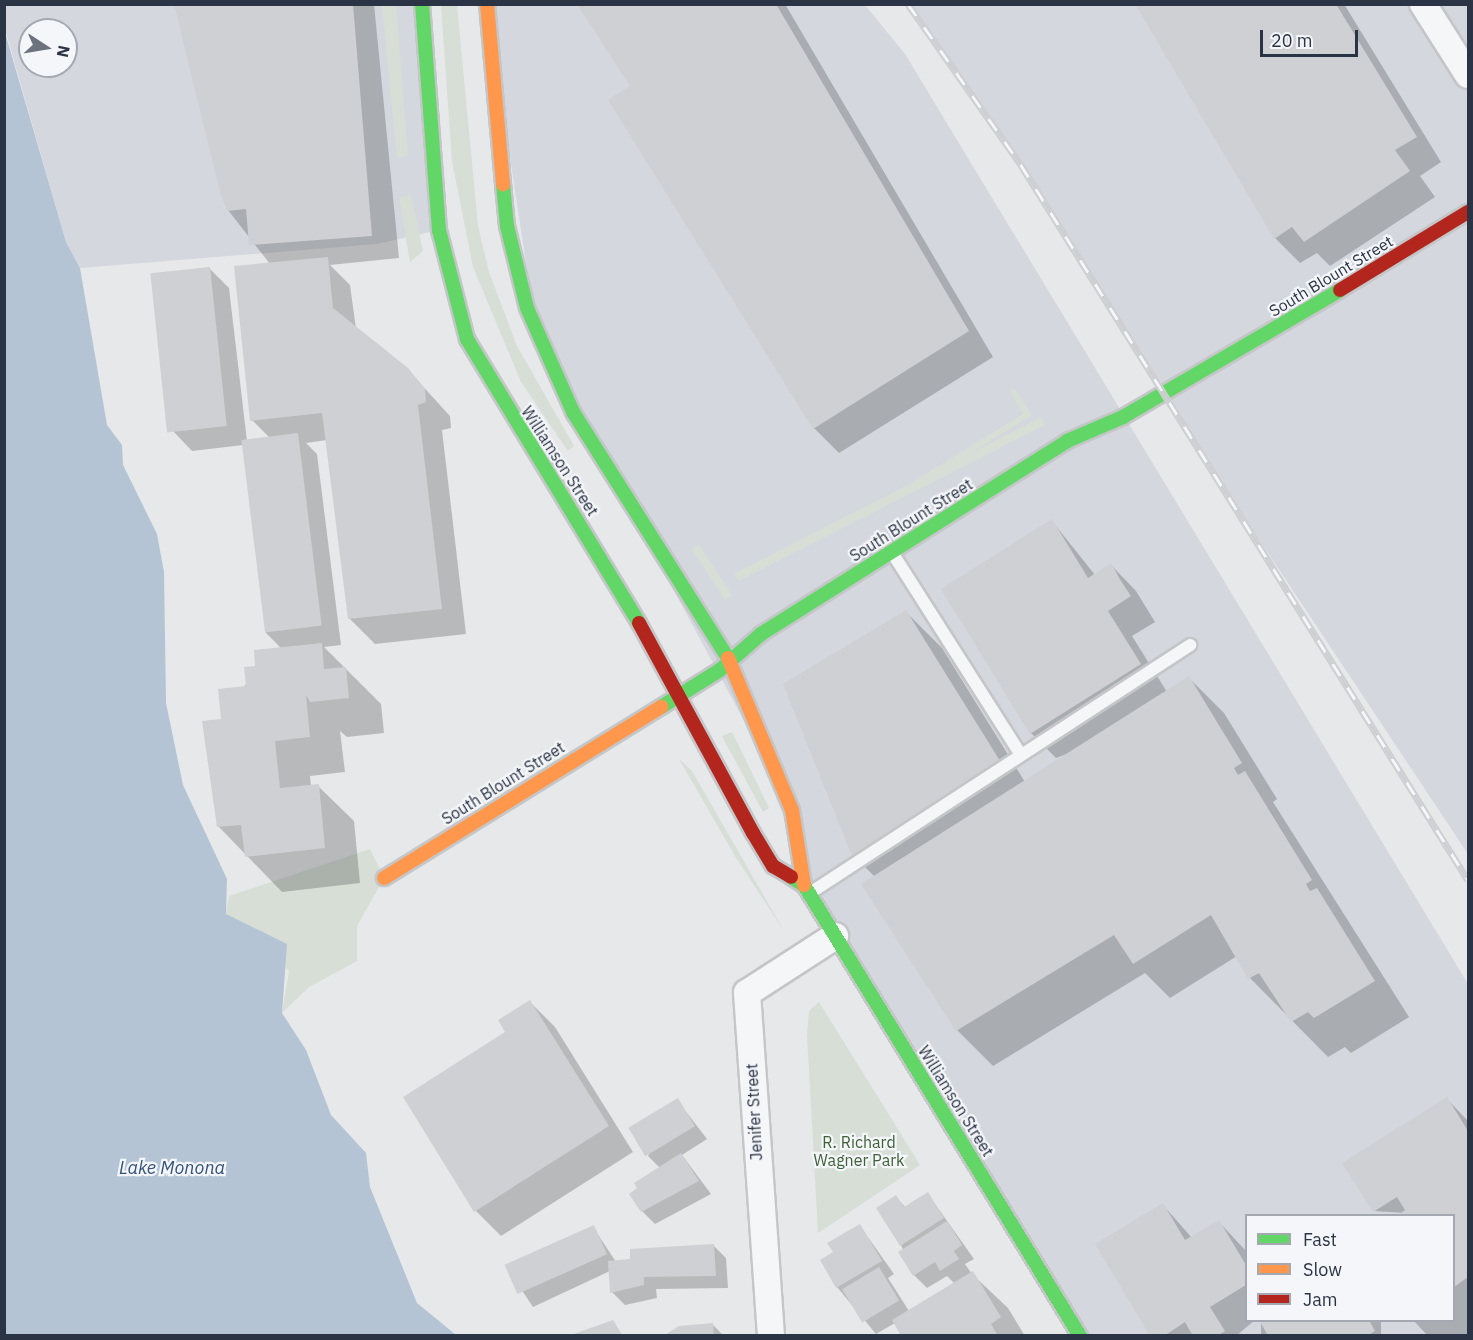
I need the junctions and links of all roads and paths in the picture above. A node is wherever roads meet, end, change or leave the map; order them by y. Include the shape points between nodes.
1 (422, 4) edge
2 (487, 4) edge
3 (1423, 4) edge
4 (1468, 75) edge
5 (1468, 212) edge
6 (892, 551) junction
7 (1190, 645) dead end
8 (730, 661) junction
9 (680, 695) junction
10 (1021, 755) junction
11 (384, 878) dead end
12 (807, 889) junction
13 (835, 936) junction
14 (771, 1335) edge
15 (1080, 1335) edge

1 - 9 street, Williamson Street via 439,230 467,339
2 - 8 street, Williamson Street via 507,226 534,327 573,412
3 - 4 street
5 - 6 street, South Blount Street via 1230,356 1066,441
6 - 8 street, South Blount Street via 761,634
6 - 10 lane
7 - 10 lane
8 - 9 street, South Blount Street
8 - 12 street, Williamson Street via 792,810
9 - 11 street, South Blount Street
9 - 12 street, Williamson Street via 773,866
10 - 12 lane
12 - 13 street, Williamson Street
13 - 14 street, Jenifer Street via 747,993
13 - 15 street, Williamson Street

